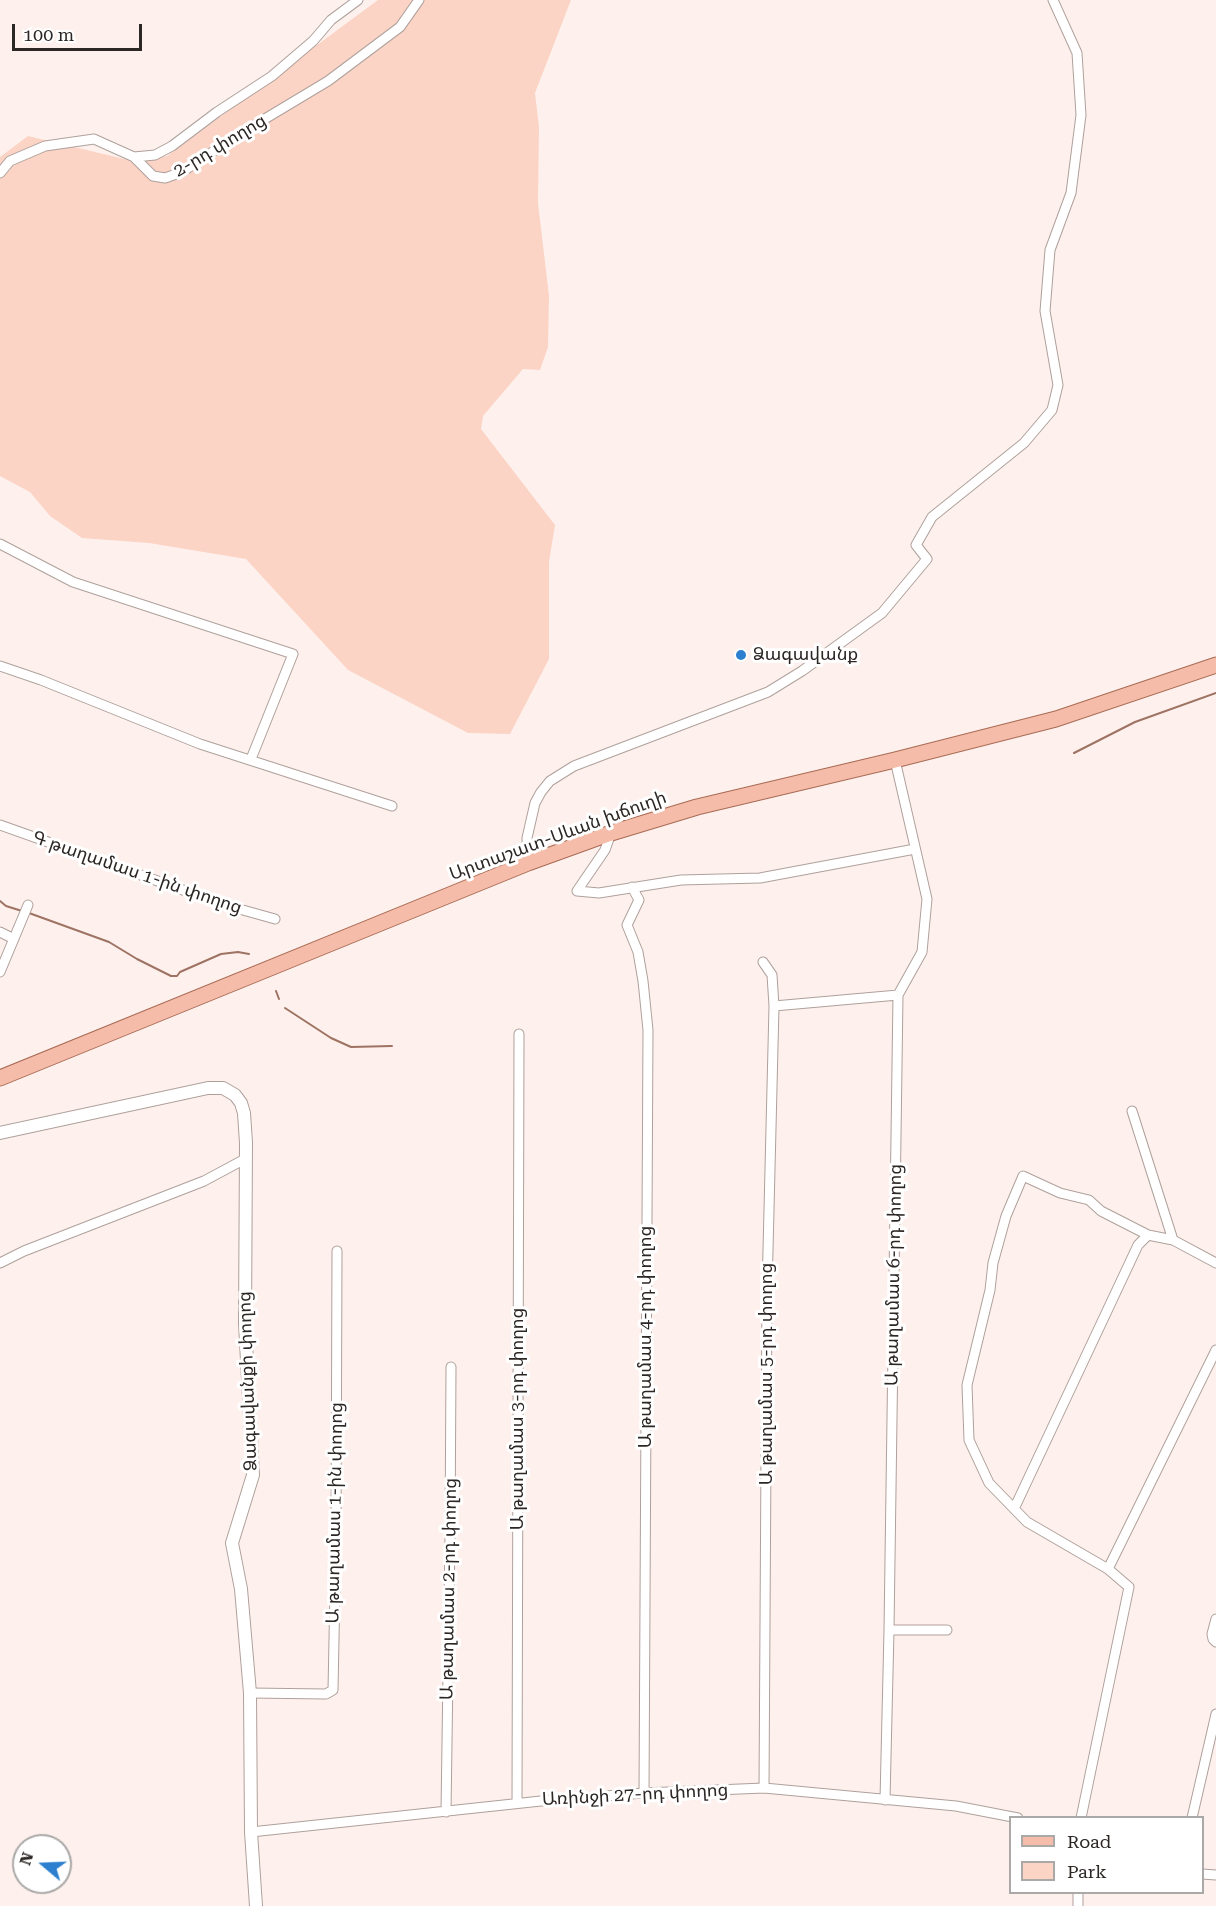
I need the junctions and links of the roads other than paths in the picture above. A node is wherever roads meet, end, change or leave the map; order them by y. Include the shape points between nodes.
1 (358, 0) edge
2 (419, 0) edge
3 (1053, 0) edge
4 (134, 157) junction
5 (0, 173) edge
6 (0, 544) edge
7 (1216, 665) edge
8 (0, 666) edge
9 (251, 759) junction
10 (895, 760) junction
11 (392, 806) dead end
12 (0, 825) edge
13 (611, 833) junction
14 (915, 849) junction
15 (528, 863) junction
16 (632, 887) junction
17 (28, 905) dead end
18 (275, 919) dead end
19 (0, 932) edge
20 (14, 939) junction
21 (763, 962) dead end
22 (0, 972) edge
23 (898, 995) junction
24 (774, 1006) junction
25 (519, 1034) dead end
26 (0, 1078) edge
27 (1132, 1111) dead end
28 (0, 1133) edge
29 (245, 1159) junction
30 (1148, 1235) junction
31 (1173, 1240) junction
32 (337, 1251) dead end
33 (0, 1263) edge
34 (1216, 1263) edge
35 (1216, 1350) edge
36 (451, 1367) dead end
37 (1014, 1509) junction
38 (1108, 1569) junction
39 (1216, 1620) edge
40 (890, 1630) junction
41 (947, 1630) dead end
42 (1216, 1642) edge
43 (250, 1693) junction
44 (1216, 1714) edge
45 (764, 1788) junction
46 (644, 1794) junction
47 (885, 1800) junction
48 (517, 1803) junction
49 (446, 1812) junction
50 (1009, 1816) edge
51 (1081, 1816) edge
52 (1192, 1816) edge
53 (251, 1832) junction
54 (256, 1906) edge

1 - 4 street via 272,76 172,146
2 - 4 street, 2-րդ փողոց via 400,27 328,81 182,172 165,178 153,176
3 - 15 street via 1077,53 1081,115 1071,194 1050,250 1045,311 1058,385 1052,410 1024,442 932,518 916,546 927,559 882,613 768,692 574,766 550,782 535,803 527,838
4 - 5 street, 2-րդ փողոց via 94,140 45,146 10,162
6 - 9 street via 73,582 293,654
7 - 10 main road, Արտաշատ-Սևան խճուղի via 1056,719
8 - 9 street via 200,744
9 - 11 street
10 - 13 main road, Արտաշատ-Սևան խճուղի via 697,807
10 - 14 street, Ա թաղամաս 6-րդ փողոց
12 - 18 street, Գ թաղամաս 1-ին փողոց via 225,906
13 - 15 main road, Արտաշատ-Սևան խճուղի
13 - 16 street via 605,850 577,891 599,893
14 - 16 street via 760,878 681,880
14 - 23 street, Ա թաղամաս 6-րդ փողոց via 927,898 922,952
15 - 26 main road, Արտաշատ-Սևան խճուղի
16 - 46 street, Ա թաղամաս 4-րդ փողոց via 639,900 627,925 640,962 648,1030
17 - 20 street
19 - 20 street
20 - 22 street
21 - 24 street, Ա թաղամաս 5-րդ փողոց via 772,975
23 - 24 street
23 - 40 street, Ա թաղամաս 6-րդ փողոց
24 - 45 street, Ա թաղամաս 5-րդ փողոց via 766,1291
25 - 48 street, Ա թաղամաս 3-րդ փողոց
27 - 31 street
28 - 29 street, Ձագավանքի փողոց via 223,1088 241,1103
29 - 33 street via 204,1181
29 - 43 street, Ձագավանքի փողոց via 245,1323 253,1475 232,1543
30 - 31 street
30 - 37 street via 1138,1245
30 - 37 street via 1101,1211 1089,1200 1023,1176 1005,1216 968,1385 969,1440 989,1483
31 - 34 street
32 - 43 street, Ա թաղամաս 1-ին փողոց via 333,1690 326,1694
35 - 38 street
36 - 49 street, Ա թաղամաս 2-րդ փողոց
37 - 38 street via 1027,1522
38 - 51 street via 1129,1587
39 - 42 street via 1212,1634
40 - 41 street
40 - 47 street, Ա թաղամաս 6-րդ փողոց
43 - 53 street, Ձագավանքի փողոց
44 - 52 street
45 - 46 street, Առինջի 27-րդ փողոց
45 - 47 street, Առինջի 27-րդ փողոց
46 - 48 street, Առինջի 27-րդ փողոց
47 - 50 street, Առինջի 27-րդ փողոց via 957,1806
48 - 49 street, Առինջի 27-րդ փողոց
49 - 53 street, Առինջի 27-րդ փողոց
53 - 54 street, Ձագավանքի փողոց

